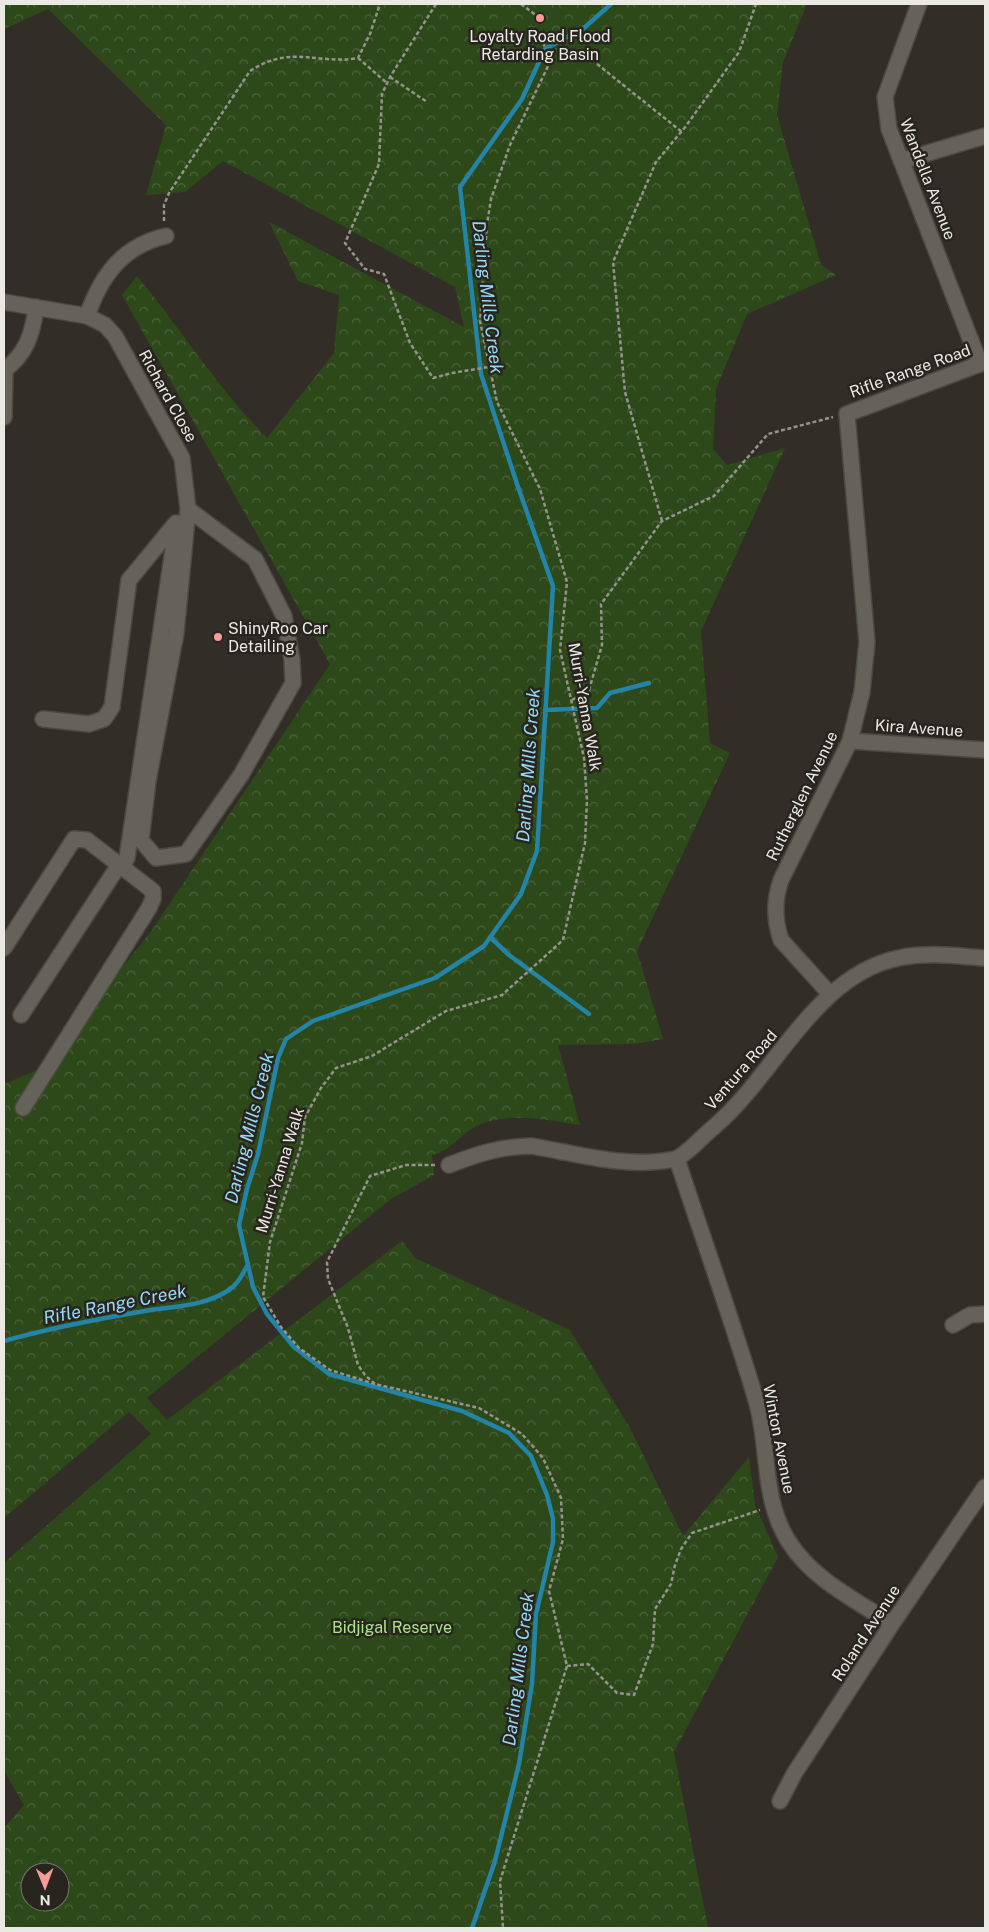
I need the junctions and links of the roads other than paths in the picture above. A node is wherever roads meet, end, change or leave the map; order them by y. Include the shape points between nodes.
1 (919, 4) edge
2 (985, 136) edge
3 (902, 161) junction
4 (166, 236) road end
5 (4, 302) edge
6 (36, 307) junction
7 (87, 316) junction
8 (983, 363) edge
9 (4, 370) edge
10 (847, 414) joint
11 (4, 417) edge
12 (188, 509) junction
13 (176, 523) junction
14 (43, 720) dead end
15 (850, 741) junction
16 (985, 750) edge
17 (121, 866) junction
18 (4, 948) edge
19 (985, 958) edge
20 (830, 994) junction
21 (21, 1015) dead end
22 (22, 1108) dead end
23 (677, 1158) junction
24 (449, 1165) road end
25 (985, 1314) edge
26 (953, 1325) dead end
27 (985, 1487) edge
28 (892, 1624) junction
29 (780, 1801) dead end

1 - 3 street, Wandella Avenue via 885,97 889,129
2 - 3 street
3 - 8 street, Wandella Avenue
4 - 7 street via 143,242 128,251 102,281
5 - 6 street
6 - 7 street
6 - 9 street via 33,330 23,353
7 - 12 street, Richard Close via 104,325 115,336 179,451 184,466
8 - 10 street, Rifle Range Road
9 - 11 street
10 - 15 street, Rutherglen Avenue via 867,642 862,692
12 - 12 street, Richard Close via 176,633 148,781 141,840 156,858 186,854 241,775 293,683 284,616 255,559
12 - 13 street
13 - 14 street via 130,580 112,706 104,719 89,724
13 - 17 street via 126,858
15 - 16 street, Kira Avenue
15 - 20 street, Rutherglen Avenue via 781,880 775,904 777,928 782,940
17 - 18 street via 87,840 74,839
17 - 21 street
17 - 22 street via 151,889 152,903
19 - 20 street, Ventura Road via 927,955 898,958 866,969
20 - 23 street, Ventura Road via 728,1115
23 - 24 street via 621,1161 518,1146 492,1149
23 - 28 street, Winton Avenue via 756,1401 773,1506 783,1533 813,1571
25 - 26 street via 970,1315
27 - 28 street, Roland Avenue
28 - 29 street, Roland Avenue via 794,1774

